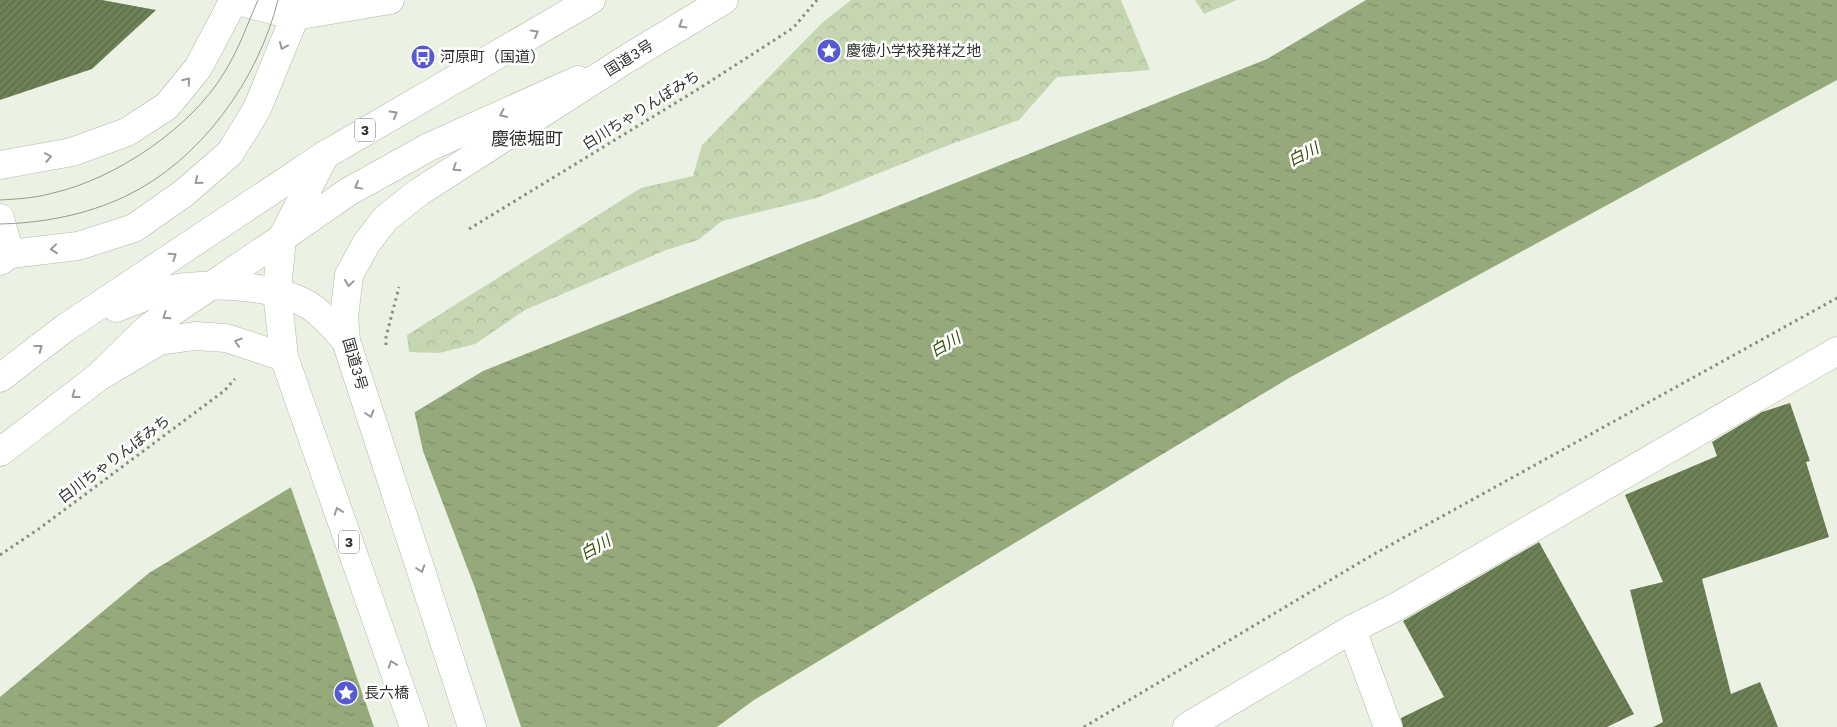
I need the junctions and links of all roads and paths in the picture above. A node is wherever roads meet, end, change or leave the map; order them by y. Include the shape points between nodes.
1 (234, 0) edge
2 (390, 0) edge
3 (591, 0) edge
4 (724, 0) edge
5 (817, 0) edge
6 (298, 8) edge
7 (628, 58) junction
8 (325, 155) junction
9 (0, 165) edge
10 (0, 218) edge
11 (469, 230) dead end
12 (282, 238) junction
13 (3, 255) edge
14 (210, 287) junction
15 (277, 291) junction
16 (1837, 298) edge
17 (340, 327) junction
18 (65, 328) junction
19 (1837, 351) edge
20 (284, 357) junction
21 (237, 377) dead end
22 (0, 378) edge
23 (97, 378) junction
24 (0, 452) edge
25 (0, 554) edge
26 (1352, 629) junction
27 (414, 727) edge
28 (472, 727) edge
29 (1084, 727) edge
30 (1187, 727) edge
31 (1388, 727) edge

1 - 6 main road
9 -> 1 main road via 72,152 127,132 167,106 198,68
2 - 6 main road
8 -> 3 main road, 3
4 -> 7 main road, 国道3号
5 - 11 path, 白川ちゃりんぽみち via 793,28
6 -> 13 main road via 257,109 230,153 184,193 134,228 78,246
7 -> 12 main road via 429,147 348,192
7 -> 17 main road, 国道3号 via 419,192 385,219 349,275
8 - 12 main road, 3
18 -> 8 main road
10 - 13 main road
12 - 14 main road
12 - 15 main road, 3
14 - 15 main road
14 - 18 main road via 185,287 151,294
14 -> 23 main road via 148,328
15 - 17 main road via 310,306
15 - 20 main road, 3
16 - 29 path via 1374,554
17 -> 28 main road, 国道3号
22 -> 18 main road
19 - 26 main road via 1396,607
20 -> 23 main road via 226,338 196,336 159,341
27 -> 20 main road, 3
21 - 25 path, 白川ちゃりんぽみち via 216,397
23 -> 24 main road
26 - 30 main road
26 - 31 main road

